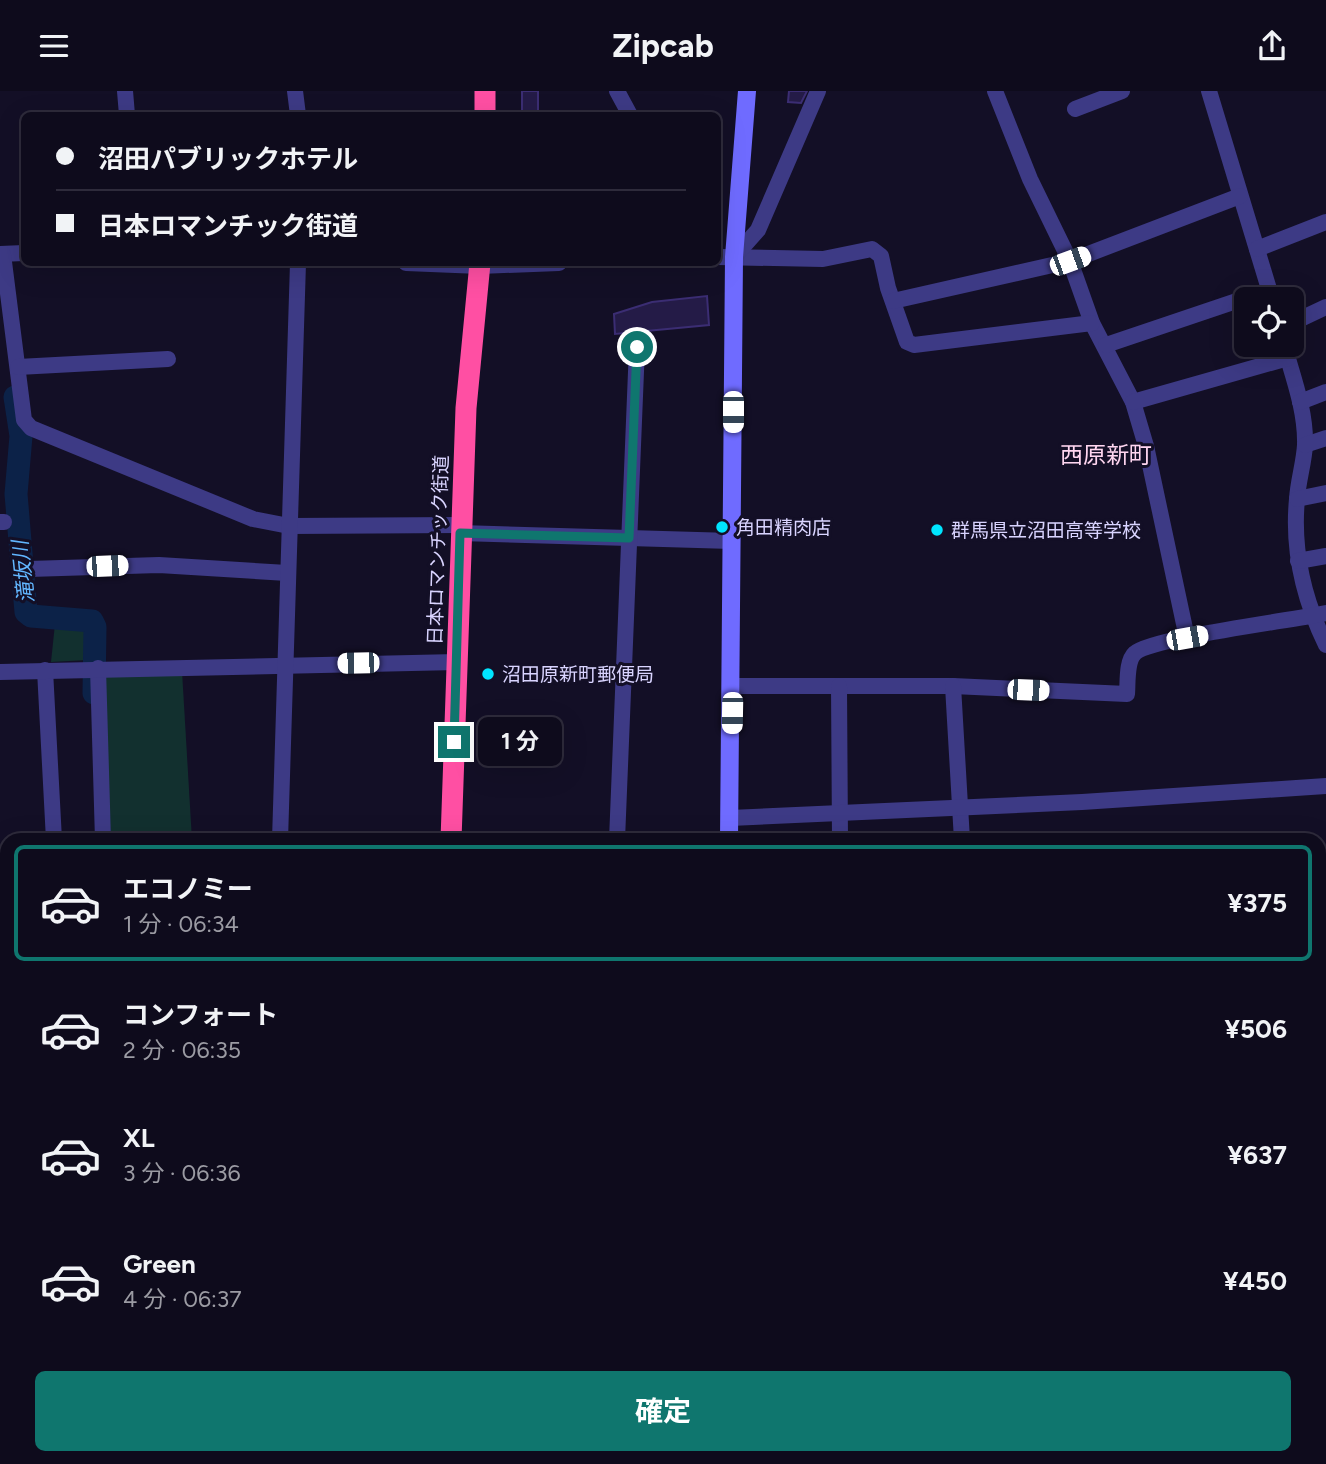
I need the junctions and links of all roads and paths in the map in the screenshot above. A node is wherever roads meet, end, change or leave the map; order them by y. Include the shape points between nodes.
1 (125, 91) edge
2 (295, 91) edge
3 (485, 91) edge
4 (617, 91) edge
5 (747, 91) edge
6 (818, 91) edge
7 (995, 91) edge
8 (1122, 91) edge
9 (1209, 91) edge
10 (1075, 110) dead end
11 (127, 112) edge
12 (298, 112) edge
13 (485, 112) edge
14 (628, 112) edge
15 (1241, 196) junction
16 (1326, 222) edge
17 (1257, 249) junction
18 (21, 253) edge
19 (1, 254) edge
20 (726, 257) edge
21 (1070, 261) junction
22 (298, 266) edge
23 (480, 266) edge
24 (1268, 287) edge
25 (892, 301) junction
26 (1234, 306) edge
27 (1326, 307) edge
28 (1304, 317) edge
29 (1092, 323) junction
30 (1106, 345) junction
31 (637, 347) dead end
32 (1268, 357) edge
33 (1288, 357) edge
34 (168, 359) dead end
35 (18, 367) junction
36 (1326, 392) edge
37 (1133, 402) junction
38 (1300, 402) junction
39 (1326, 438) edge
40 (1305, 445) junction
41 (1326, 493) edge
42 (1297, 499) junction
43 (289, 526) junction
44 (460, 529) junction
45 (629, 538) junction
46 (732, 541) junction
47 (1326, 556) edge
48 (1298, 561) junction
49 (29, 569) dead end
50 (287, 573) junction
51 (1319, 614) edge
52 (1187, 638) junction
53 (1326, 645) edge
54 (457, 661) junction
55 (284, 663) junction
56 (93, 668) junction
57 (46, 670) junction
58 (0, 672) edge
59 (733, 686) junction
60 (839, 686) junction
61 (953, 686) junction
62 (1326, 786) edge
63 (960, 808) junction
64 (840, 813) junction
65 (730, 818) junction
66 (54, 833) edge
67 (103, 833) edge
68 (280, 833) edge
69 (452, 833) edge
70 (617, 833) edge
71 (729, 833) edge
72 (841, 833) edge
73 (962, 833) edge

1 - 11 street
2 - 12 street
3 - 13 highway
4 - 14 street
5 - 20 street
6 - 20 street via 758,230
7 - 21 street
8 - 10 street
9 - 15 street
15 - 17 street
15 - 21 street
16 - 17 street
17 - 24 street
18 - 19 street
19 - 35 street
20 - 25 street via 823,259 872,249 881,256
20 - 46 street
21 - 25 street
21 - 29 street
22 - 43 street
23 - 44 highway, 日本ロマンチック街道
25 - 29 street via 907,342 914,345
26 - 30 street
27 - 28 street
29 - 30 street
30 - 37 street
31 - 45 street
32 - 37 street
33 - 38 street
34 - 35 street
35 - 43 street via 24,420 31,428 253,519
36 - 38 street
37 - 52 street
38 - 40 street
39 - 40 street
40 - 42 street
41 - 42 street
42 - 48 street
43 - 44 street
43 - 50 street
44 - 45 street
44 - 54 highway, 日本ロマンチック街道
45 - 46 street
45 - 70 street
46 - 59 street
47 - 48 street
48 - 51 street
49 - 50 street via 159,565
50 - 55 street
51 - 52 street
51 - 53 street
52 - 61 street via 1137,651 1131,659 1127,694
54 - 55 street
54 - 69 highway, 日本ロマンチック街道
55 - 56 street
55 - 68 street
56 - 57 street
56 - 67 street
57 - 58 street
57 - 66 street
59 - 60 street
59 - 65 street
60 - 61 street
60 - 64 street
61 - 63 street
62 - 63 street
63 - 64 street
63 - 73 street
64 - 65 street
64 - 72 street
65 - 71 street

